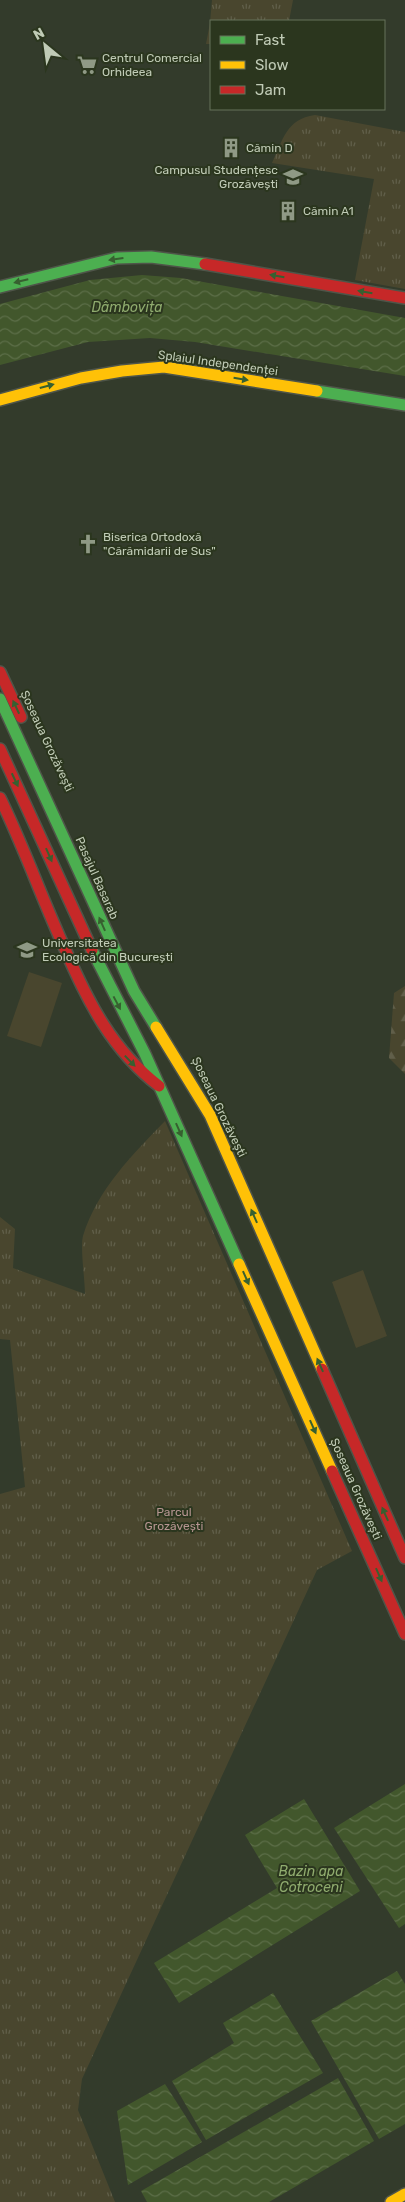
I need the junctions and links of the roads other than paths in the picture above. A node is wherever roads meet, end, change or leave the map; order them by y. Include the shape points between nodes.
1 (0, 286) edge
2 (405, 298) edge
3 (0, 400) edge
4 (405, 405) edge
5 (0, 672) edge
6 (0, 699) edge
7 (0, 749) edge
8 (1, 802) edge
9 (159, 1086) junction
10 (210, 1114) junction
11 (405, 1558) edge
12 (405, 1634) edge
13 (405, 2194) edge
14 (391, 2202) edge

2 -> 1 main road via 151,257 117,258
3 -> 4 main road, Splaiul Independenței via 106,372 164,367
10 -> 5 main road, Șoseaua Grozăvești via 140,979
10 -> 6 main road, Pasajul Basarab via 137,997
7 -> 9 main road
8 -> 9 main road, Șoseaua Grozăvești via 75,973 103,1027 132,1064
9 -> 12 main road, Șoseaua Grozăvești
11 -> 10 main road, Șoseaua Grozăvești
13 - 14 main road

